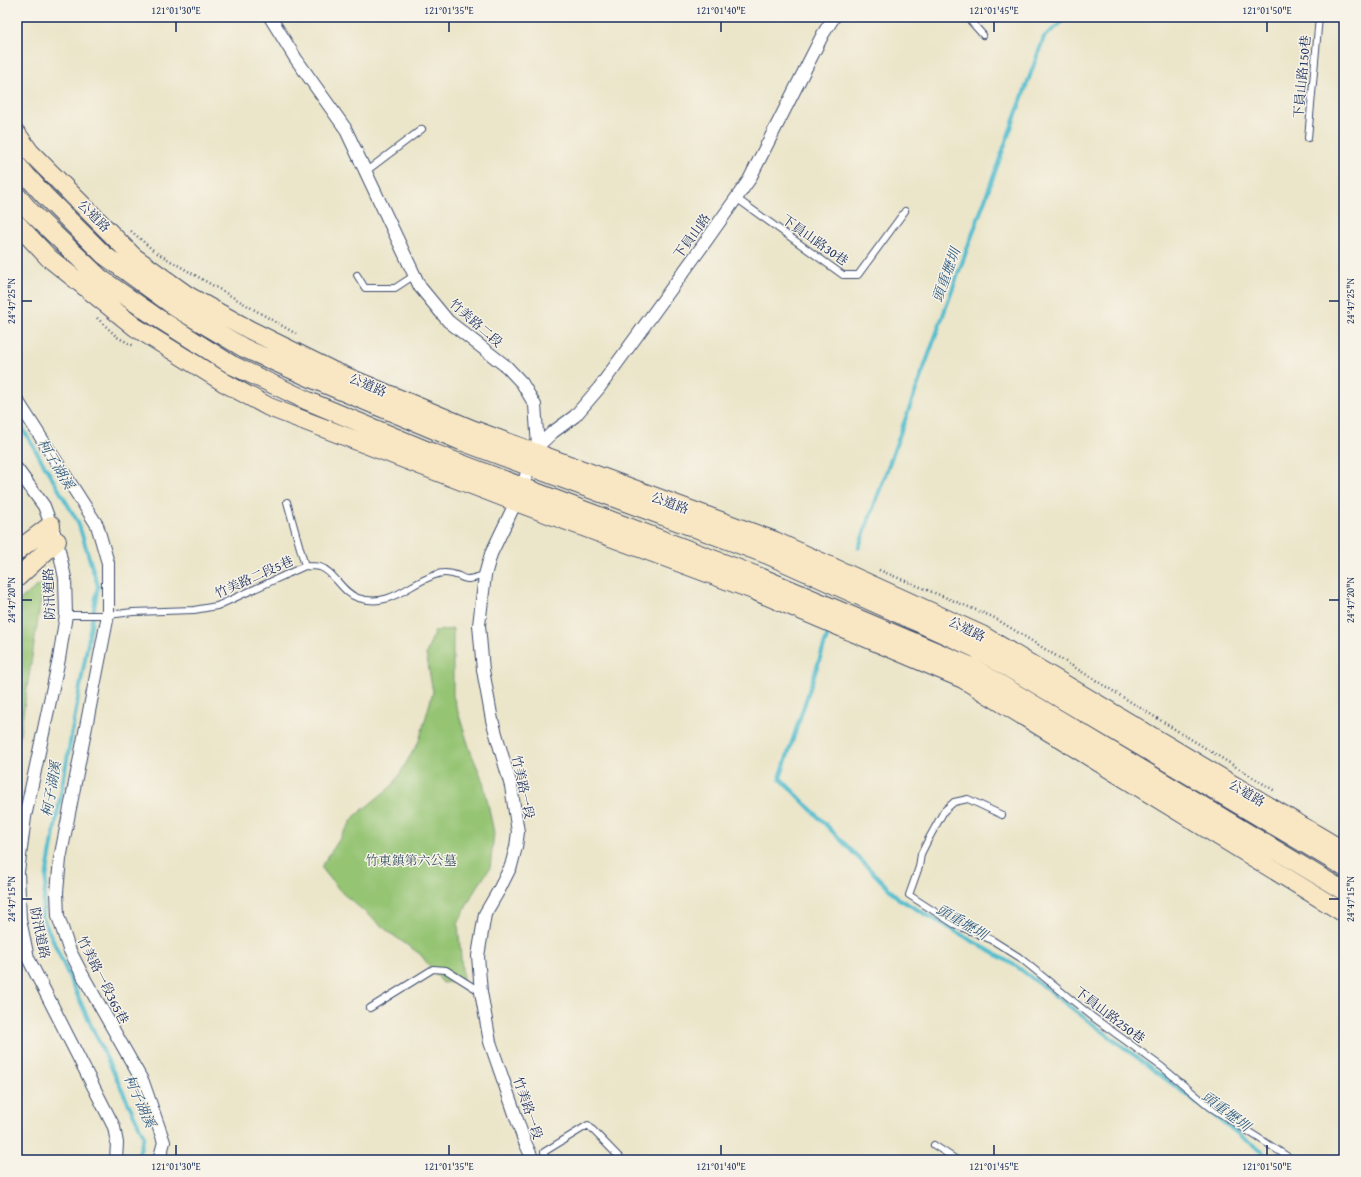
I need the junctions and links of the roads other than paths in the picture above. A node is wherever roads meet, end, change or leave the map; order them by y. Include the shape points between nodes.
1 (270, 17) edge
2 (834, 17) edge
3 (967, 17) edge
4 (1319, 17) edge
5 (983, 35) dead end
6 (422, 129) dead end
7 (17, 134) edge
8 (1308, 138) dead end
9 (17, 165) edge
10 (365, 172) junction
11 (17, 196) edge
12 (736, 198) junction
13 (905, 211) dead end
14 (17, 224) edge
15 (357, 275) dead end
16 (415, 275) junction
17 (17, 400) edge
18 (535, 455) junction
19 (17, 469) edge
20 (519, 494) junction
21 (287, 502) dead end
22 (54, 533) junction
23 (17, 550) edge
24 (305, 566) junction
25 (485, 575) junction
26 (17, 578) edge
27 (66, 615) junction
28 (108, 615) junction
29 (1002, 815) dead end
30 (1344, 851) edge
31 (1344, 867) edge
32 (1344, 891) edge
33 (1344, 913) edge
34 (481, 992) junction
35 (370, 1008) dead end
36 (934, 1145) dead end
37 (162, 1158) edge
38 (116, 1160) edge
39 (533, 1160) edge
40 (546, 1160) edge
41 (622, 1160) edge
42 (957, 1160) edge
43 (1293, 1160) edge

1 - 10 street, 竹美路二段 via 345,128
2 - 12 street, 下員山路 via 805,68 749,180
3 - 5 lane
4 - 8 lane, 下員山路150巷
6 - 10 lane
7 - 18 street, 公道路 via 30,152 134,257 187,295 250,330 333,370
9 - 18 street, 公道路 via 104,254 178,309 244,348 461,441
10 - 16 street, 竹美路二段
11 - 20 street via 101,279 232,365 308,401 434,453
12 - 13 lane, 下員山路30巷 via 844,275 858,275
12 - 18 street, 下員山路 via 600,388 575,416 553,432
14 - 20 street via 49,258 135,328 269,407
15 - 16 lane via 366,288 395,288
16 - 18 street, 竹美路二段 via 420,288 448,321 522,383 535,405
17 - 28 street, 竹美路一段365巷 via 97,525 108,563
18 - 20 street, 竹美路二段
18 - 30 street, 公道路 via 774,541 982,636
18 - 31 street, 公道路 via 768,555 974,648
19 - 22 street, 防汛道路 via 44,506
20 - 25 street, 竹美路二段 via 491,554
20 - 32 street via 760,577 970,666
20 - 33 street via 963,679
21 - 24 lane
22 - 23 street
22 - 26 street
22 - 27 street, 防汛道路 via 65,578
24 - 25 lane, 竹美路二段5巷 via 321,567 346,591 370,601 382,600 435,575 446,573 466,580
24 - 28 lane, 竹美路二段5巷 via 217,606 194,610
25 - 34 street, 竹美路一段 via 479,625 483,670 492,720 511,786 518,832 511,866 485,914 478,956
27 - 28 lane, 竹美路二段5巷
27 - 38 street, 防汛道路 via 25,817 18,872 20,920 28,958 114,1127 117,1143
28 - 37 street, 竹美路一段365巷 via 60,859 58,916 79,969 143,1082 164,1142
29 - 43 lane, 下員山路250巷 via 968,799 954,802 944,811 921,854 909,895 954,924 992,940 1019,957 1210,1107
34 - 35 lane via 446,970 433,969
34 - 39 street, 竹美路一段 via 490,1042
36 - 42 lane
40 - 41 lane via 544,1152 588,1125

